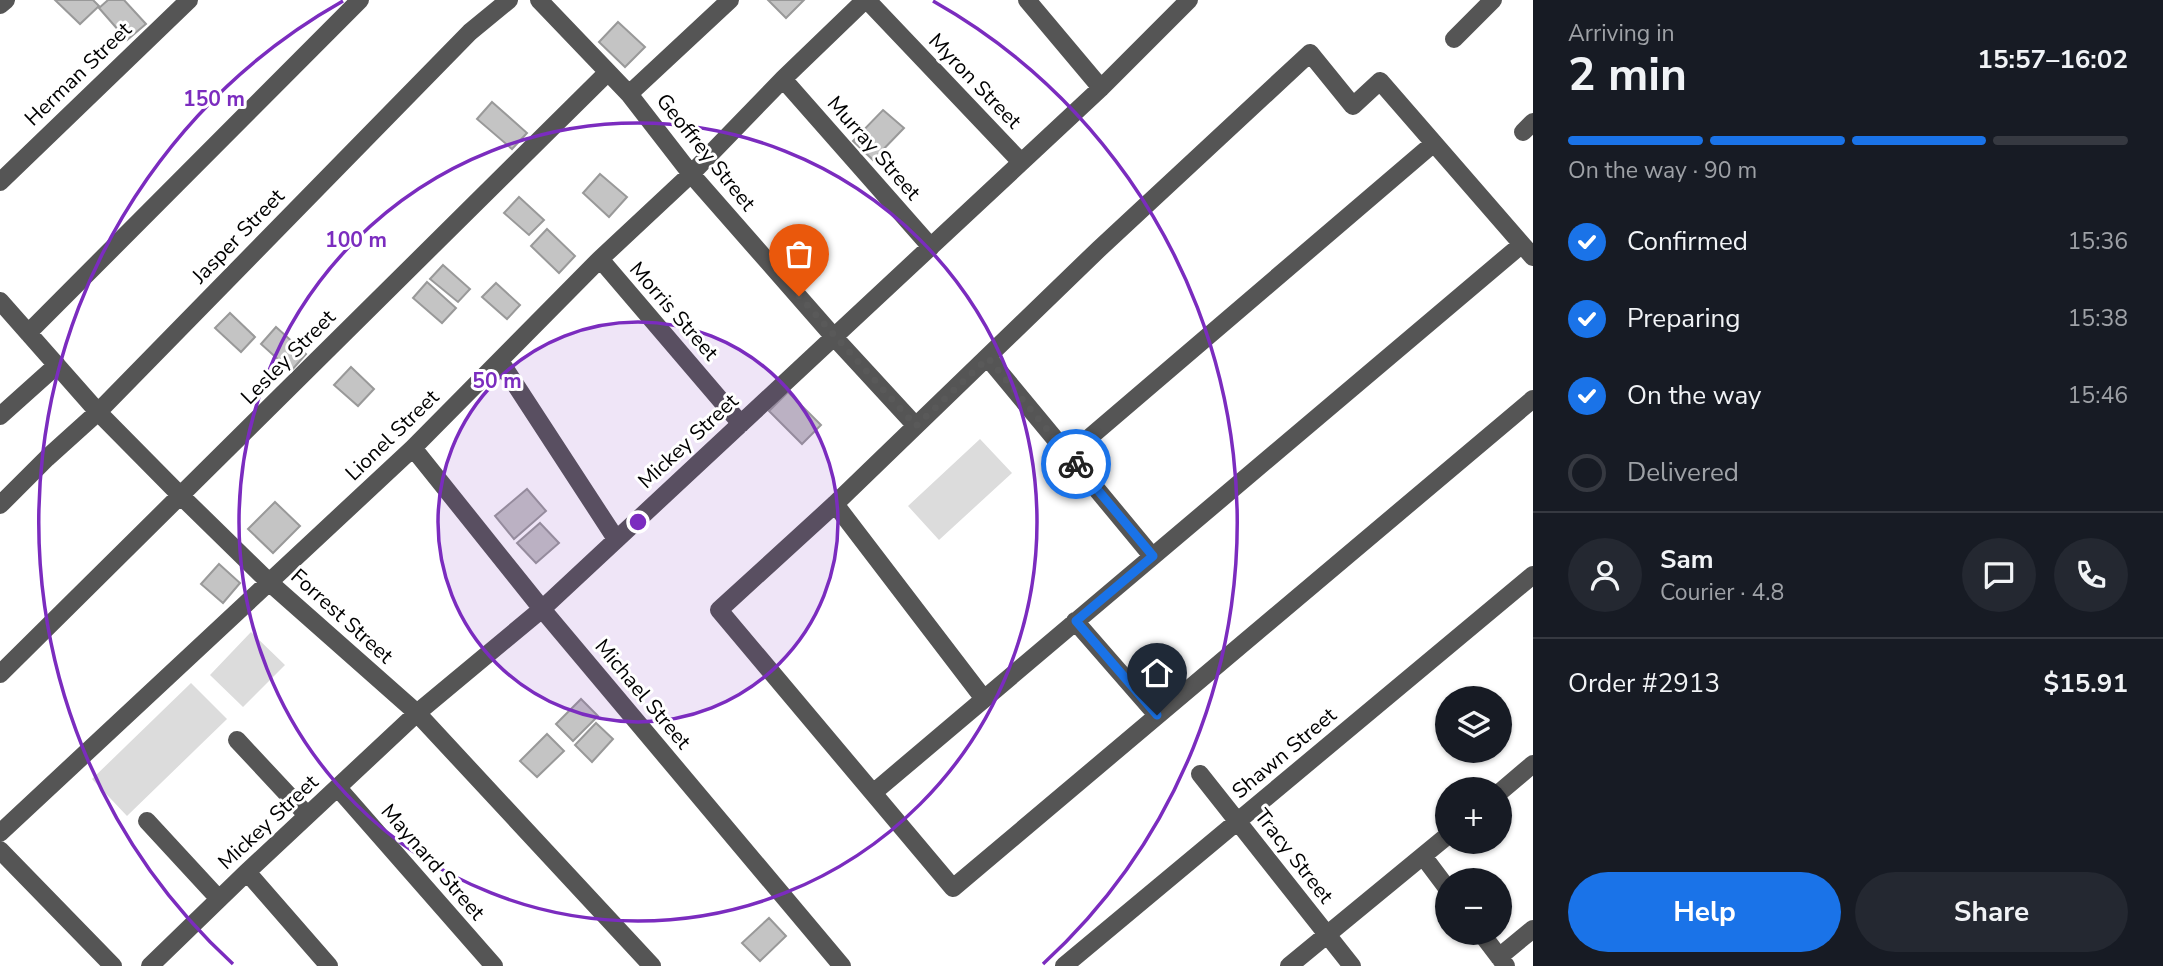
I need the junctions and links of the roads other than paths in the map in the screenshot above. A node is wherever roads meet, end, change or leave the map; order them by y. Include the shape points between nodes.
1 (6, 0) edge
2 (189, 0) edge
3 (360, 0) edge
4 (509, 0) edge
5 (539, 0) edge
6 (730, 0) edge
7 (866, 0) edge
8 (1027, 0) edge
9 (1189, 0) edge
10 (1493, 0) edge
11 (0, 5) edge
12 (1454, 39) dead end
13 (608, 72) junction
14 (783, 79) junction
15 (1101, 88) junction
16 (629, 94) junction
17 (1434, 143) junction
18 (1021, 162) junction
19 (691, 174) junction
20 (0, 182) edge
21 (931, 247) junction
22 (1527, 251) edge
23 (600, 259) junction
24 (0, 301) edge
25 (28, 333) junction
26 (834, 337) junction
27 (988, 358) junction
28 (500, 360) junction
29 (57, 365) junction
30 (1533, 399) edge
31 (98, 412) junction
32 (0, 416) edge
33 (741, 424) junction
34 (916, 426) junction
35 (413, 448) junction
36 (1069, 455) junction
37 (181, 496) junction
38 (835, 504) junction
39 (0, 505) edge
40 (616, 540) junction
41 (1153, 556) junction
42 (1533, 575) edge
43 (270, 583) junction
44 (542, 609) junction
45 (1076, 621) junction
46 (0, 674) edge
47 (984, 699) junction
48 (416, 713) junction
49 (1157, 715) junction
50 (237, 740) dead end
51 (1533, 764) edge
52 (1200, 774) dead end
53 (1512, 782) edge
54 (338, 788) junction
55 (873, 793) junction
56 (307, 815) junction
57 (147, 821) dead end
58 (1237, 821) junction
59 (0, 834) edge
60 (1435, 846) edge
61 (0, 850) edge
62 (1423, 856) junction
63 (247, 872) junction
64 (1435, 872) edge
65 (219, 899) junction
66 (1533, 929) edge
67 (1326, 934) junction
68 (1490, 945) edge
69 (1503, 961) edge
70 (113, 966) edge
71 (150, 966) edge
72 (329, 966) edge
73 (494, 966) edge
74 (652, 966) edge
75 (842, 966) edge
76 (1064, 966) edge
77 (1289, 966) edge
78 (1352, 966) edge

1 - 11 street
2 - 20 street, Herman Street
3 - 25 street
4 - 31 street, Jasper Street via 470,32
5 - 13 street, Geoffrey Street
6 - 16 street
7 - 14 street, Lionel Street
7 - 18 street, Myron Street
8 - 15 street
9 - 15 street, Mickey Street
10 - 12 street
13 - 16 street, Geoffrey Street
13 - 37 street, Lesley Street
14 - 19 street, Lionel Street
14 - 21 street, Murray Street
15 - 18 street, Mickey Street
16 - 19 street, Geoffrey Street
17 - 22 street
17 - 27 street via 1380,81 1353,106 1310,53
17 - 36 street
18 - 21 street, Mickey Street
19 - 23 street, Lionel Street
19 - 26 street, Geoffrey Street
21 - 26 street, Mickey Street
22 - 41 street
23 - 28 street, Lionel Street
23 - 33 street, Morris Street
24 - 25 street, Forrest Street
25 - 29 street, Forrest Street
26 - 33 street, Mickey Street
26 - 34 street, Geoffrey Street
27 - 34 street
27 - 36 street
28 - 35 street, Lionel Street
28 - 40 street
29 - 31 street, Forrest Street
29 - 32 street
30 - 49 street
31 - 37 street, Forrest Street
31 - 39 street, Jasper Street
33 - 40 street, Mickey Street
34 - 38 street
35 - 43 street, Lionel Street
35 - 44 street, Michael Street
36 - 41 street
37 - 43 street, Forrest Street
37 - 46 street, Lesley Street
38 - 47 street
38 - 55 street via 719,610
40 - 44 street, Mickey Street
41 - 45 street
42 - 58 street, Shawn Street
43 - 48 street, Forrest Street
43 - 59 street, Lionel Street
44 - 48 street, Mickey Street
44 - 75 street, Michael Street
45 - 47 street
45 - 49 street
47 - 55 street
48 - 54 street, Mickey Street
48 - 74 street, Forrest Street
49 - 55 street via 953,888
50 - 56 street
51 - 53 street
52 - 58 street, Tracy Street
54 - 56 street, Mickey Street
54 - 73 street, Maynard Street
56 - 63 street, Mickey Street
57 - 65 street
58 - 67 street, Tracy Street
58 - 76 street, Shawn Street
60 - 62 street
61 - 70 street
62 - 64 street
62 - 67 street
63 - 65 street, Mickey Street
63 - 72 street
65 - 71 street, Mickey Street
66 - 69 street
67 - 77 street
67 - 78 street, Tracy Street
68 - 69 street

